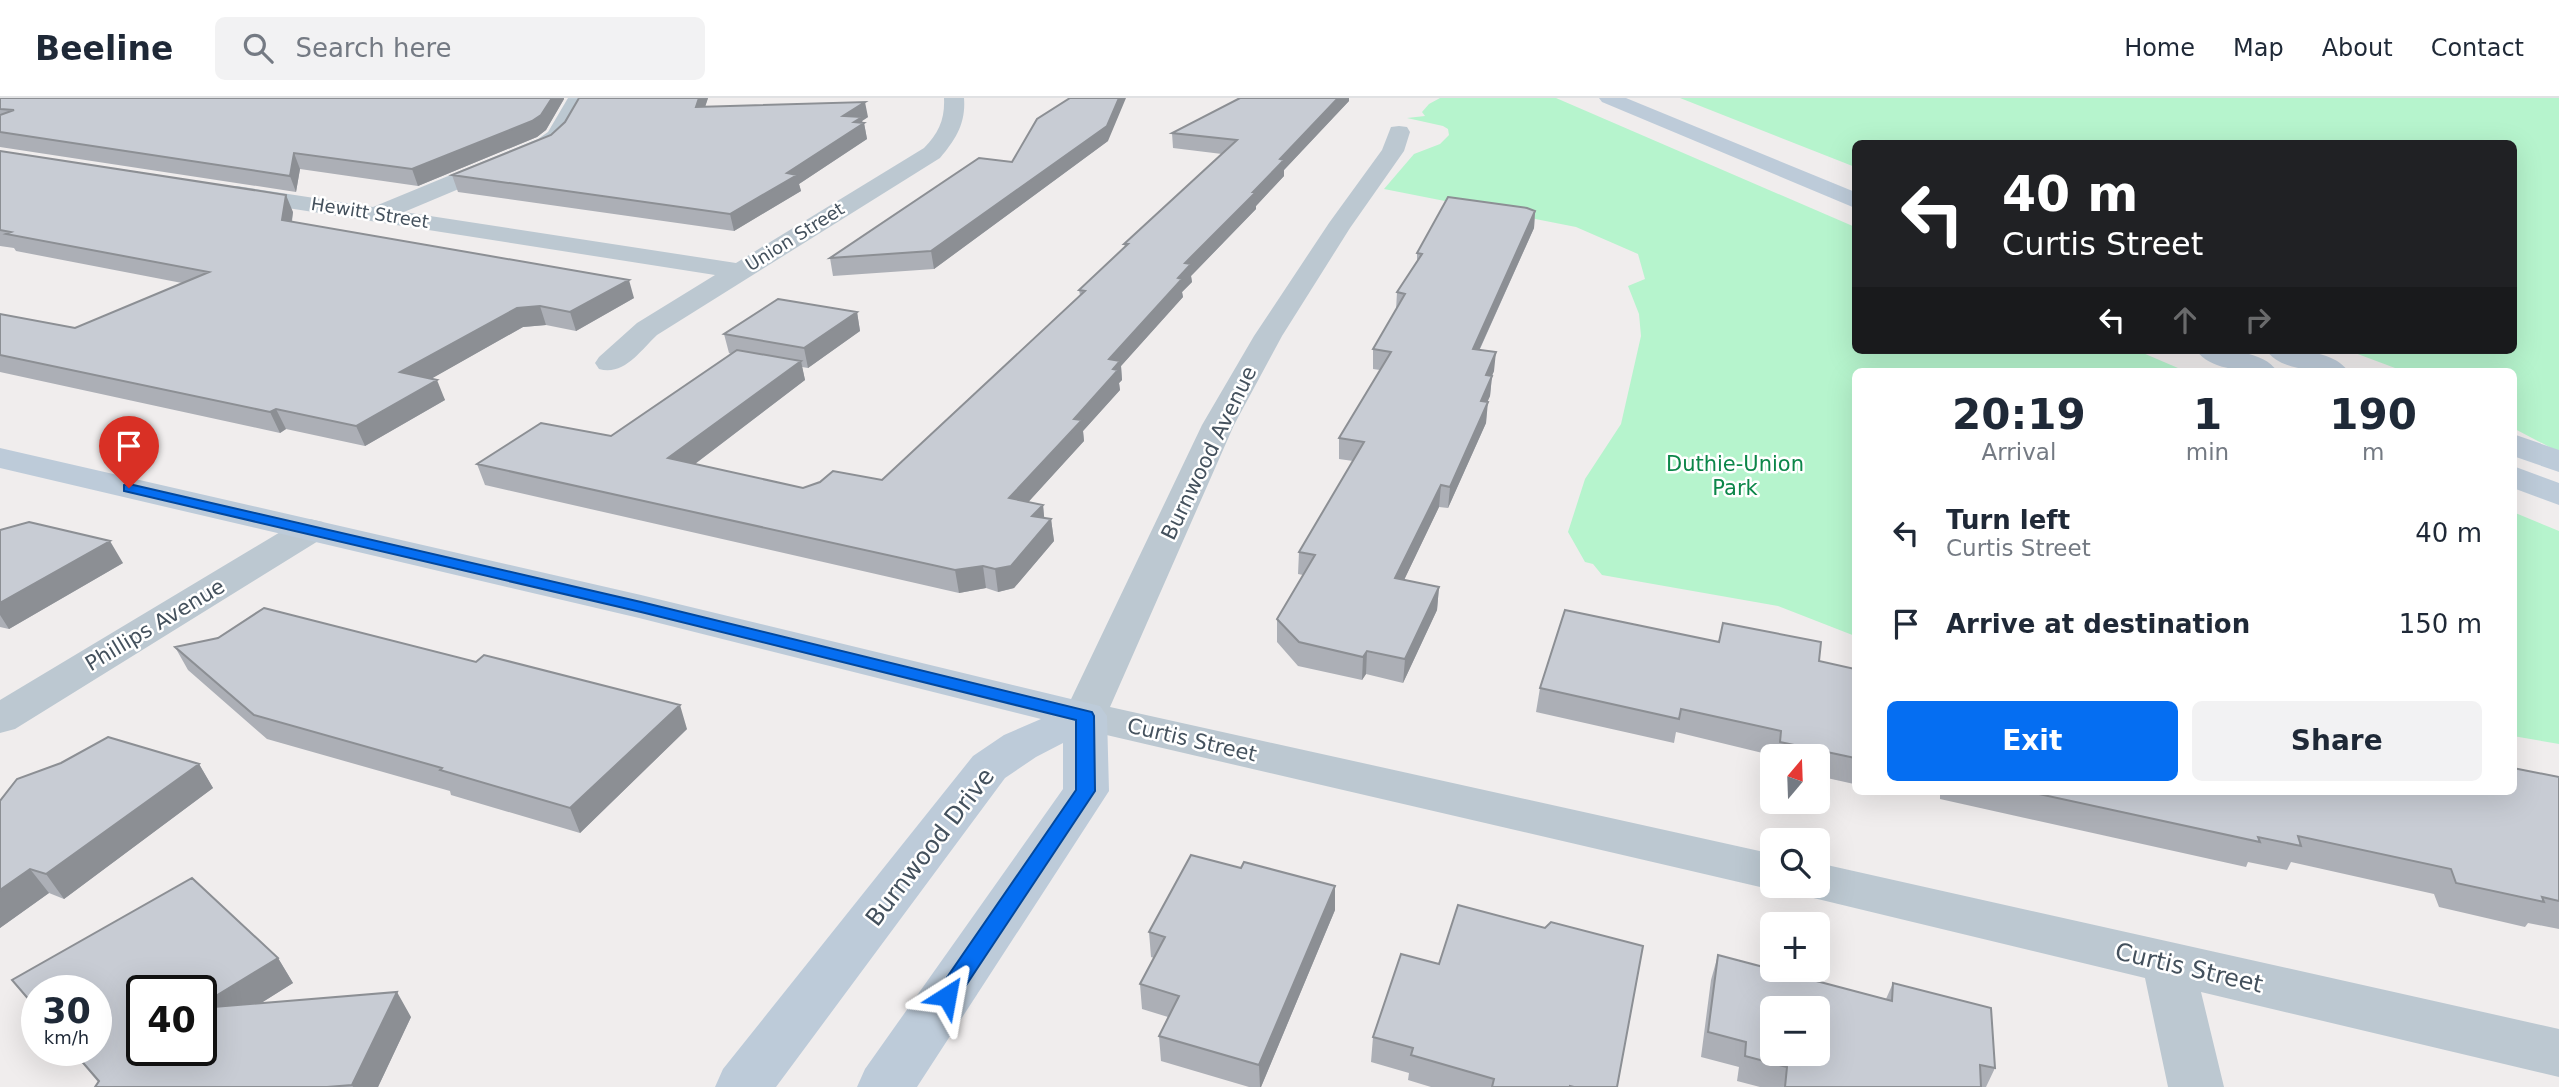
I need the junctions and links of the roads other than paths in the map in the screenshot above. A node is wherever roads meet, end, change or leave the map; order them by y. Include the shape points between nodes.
1 (578, 98) edge
2 (954, 98) edge
3 (1609, 98) edge
4 (1657, 98) edge
5 (1399, 132) dead end
6 (1843, 173) dead end
7 (215, 189) edge
8 (1852, 200) edge
9 (376, 215) junction
10 (739, 271) junction
11 (2221, 354) edge
12 (2291, 354) edge
13 (610, 363) dead end
14 (2255, 368) edge
15 (2326, 368) edge
16 (2517, 446) edge
17 (0, 458) edge
18 (2559, 462) edge
19 (2517, 478) edge
20 (2559, 495) edge
21 (310, 530) junction
22 (1085, 716) junction
23 (0, 719) edge
24 (1760, 869) edge
25 (1830, 885) edge
26 (2168, 963) junction
27 (2559, 1054) edge
28 (743, 1087) edge
29 (885, 1087) edge
30 (2196, 1087) edge

1 - 9 street via 556,136 546,144
2 - 10 street, Union Street via 950,134 932,153
3 - 8 street
4 - 6 street
5 - 22 street, Burnwood Avenue via 1393,152 1268,336 1218,425
7 - 9 street, Hewitt Street
9 - 10 street, Hewitt Street
10 - 13 street, Union Street via 648,329
11 - 14 street
12 - 15 street
16 - 18 street
17 - 21 street, Curtis Street
19 - 20 street
21 - 22 street, Curtis Street
21 - 23 street, Phillips Avenue
22 - 24 street, Curtis Street
22 - 28 street, Burnwood Drive via 1020,746 989,767
22 - 29 street via 1086,791
25 - 26 street, Curtis Street
26 - 27 street, Curtis Street
26 - 30 street

